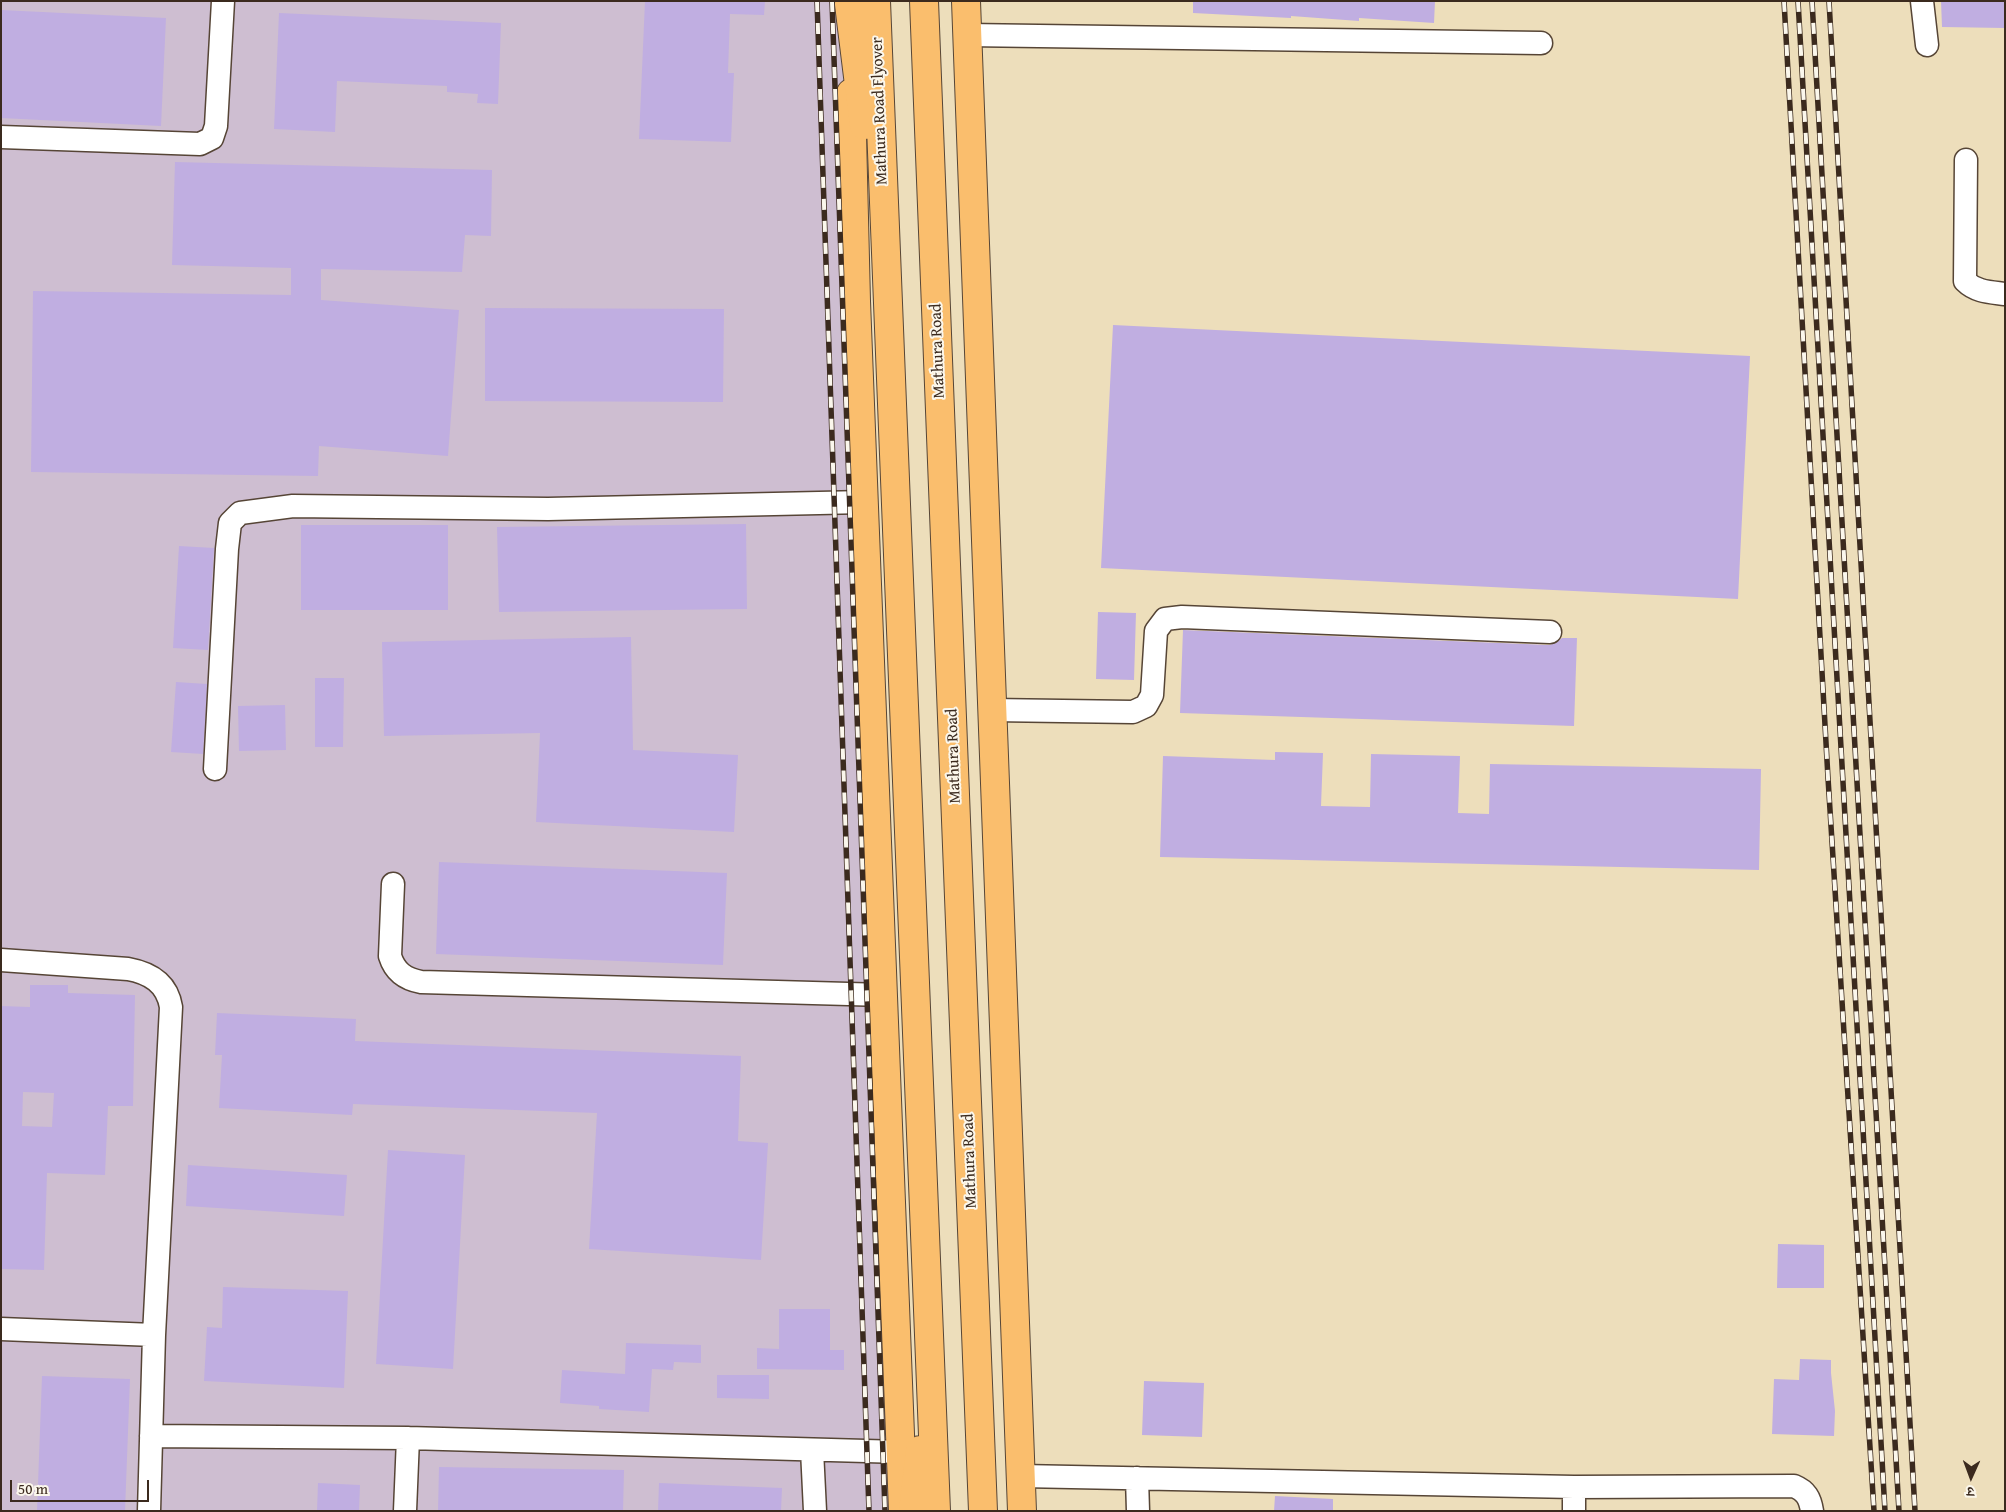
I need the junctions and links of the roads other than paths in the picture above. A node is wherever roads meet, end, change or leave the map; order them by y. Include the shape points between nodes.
1 (224, 1) edge
2 (876, 1) edge
3 (924, 1) edge
4 (966, 1) edge
5 (1922, 1) edge
6 (849, 3) edge
7 (967, 35) junction
8 (1541, 43) dead end
9 (1927, 46) dead end
10 (1, 137) edge
11 (1966, 160) dead end
12 (885, 221) junction
13 (2005, 294) edge
14 (864, 502) junction
15 (1550, 632) dead end
16 (992, 710) junction
17 (215, 769) dead end
18 (393, 884) dead end
19 (1, 960) edge
20 (884, 994) junction
21 (1, 1329) edge
22 (154, 1336) junction
23 (930, 1365) junction
24 (151, 1436) junction
25 (408, 1438) junction
26 (812, 1450) junction
27 (900, 1452) junction
28 (1021, 1476) junction
29 (1137, 1478) junction
30 (1574, 1487) junction
31 (149, 1511) edge
32 (405, 1511) edge
33 (816, 1511) edge
34 (903, 1511) edge
35 (913, 1511) edge
36 (936, 1511) edge
37 (983, 1511) edge
38 (1022, 1511) edge
39 (1138, 1511) edge
40 (1574, 1511) edge
41 (1812, 1511) edge

1 - 10 street via 216,126 212,138 200,144
2 - 12 main road, Mathura Road Flyover
3 - 37 main road, Mathura Road
4 - 7 main road
5 - 9 street
6 - 12 main road via 869,163
6 - 14 main road
7 - 8 street
7 - 16 main road
11 - 13 street via 1965,281 1983,291
12 - 23 main road
14 - 17 street via 548,509 293,506 240,513 230,523 227,550
14 - 20 main road
15 - 16 street via 1182,617 1164,619 1156,631 1152,695 1146,706 1133,712
16 - 28 main road
18 - 20 street via 390,956 400,974 411,980
19 - 22 street via 141,971 163,985 169,998
20 - 27 main road
21 - 22 street
22 - 24 street
23 - 35 main road
23 - 36 main road
24 - 25 street
24 - 31 street
25 - 26 street
25 - 32 street
26 - 27 street
26 - 33 street
27 - 34 main road
28 - 29 street
28 - 38 main road
29 - 30 street
29 - 39 street
30 - 40 street
30 - 41 street via 1794,1486 1801,1488 1810,1498

